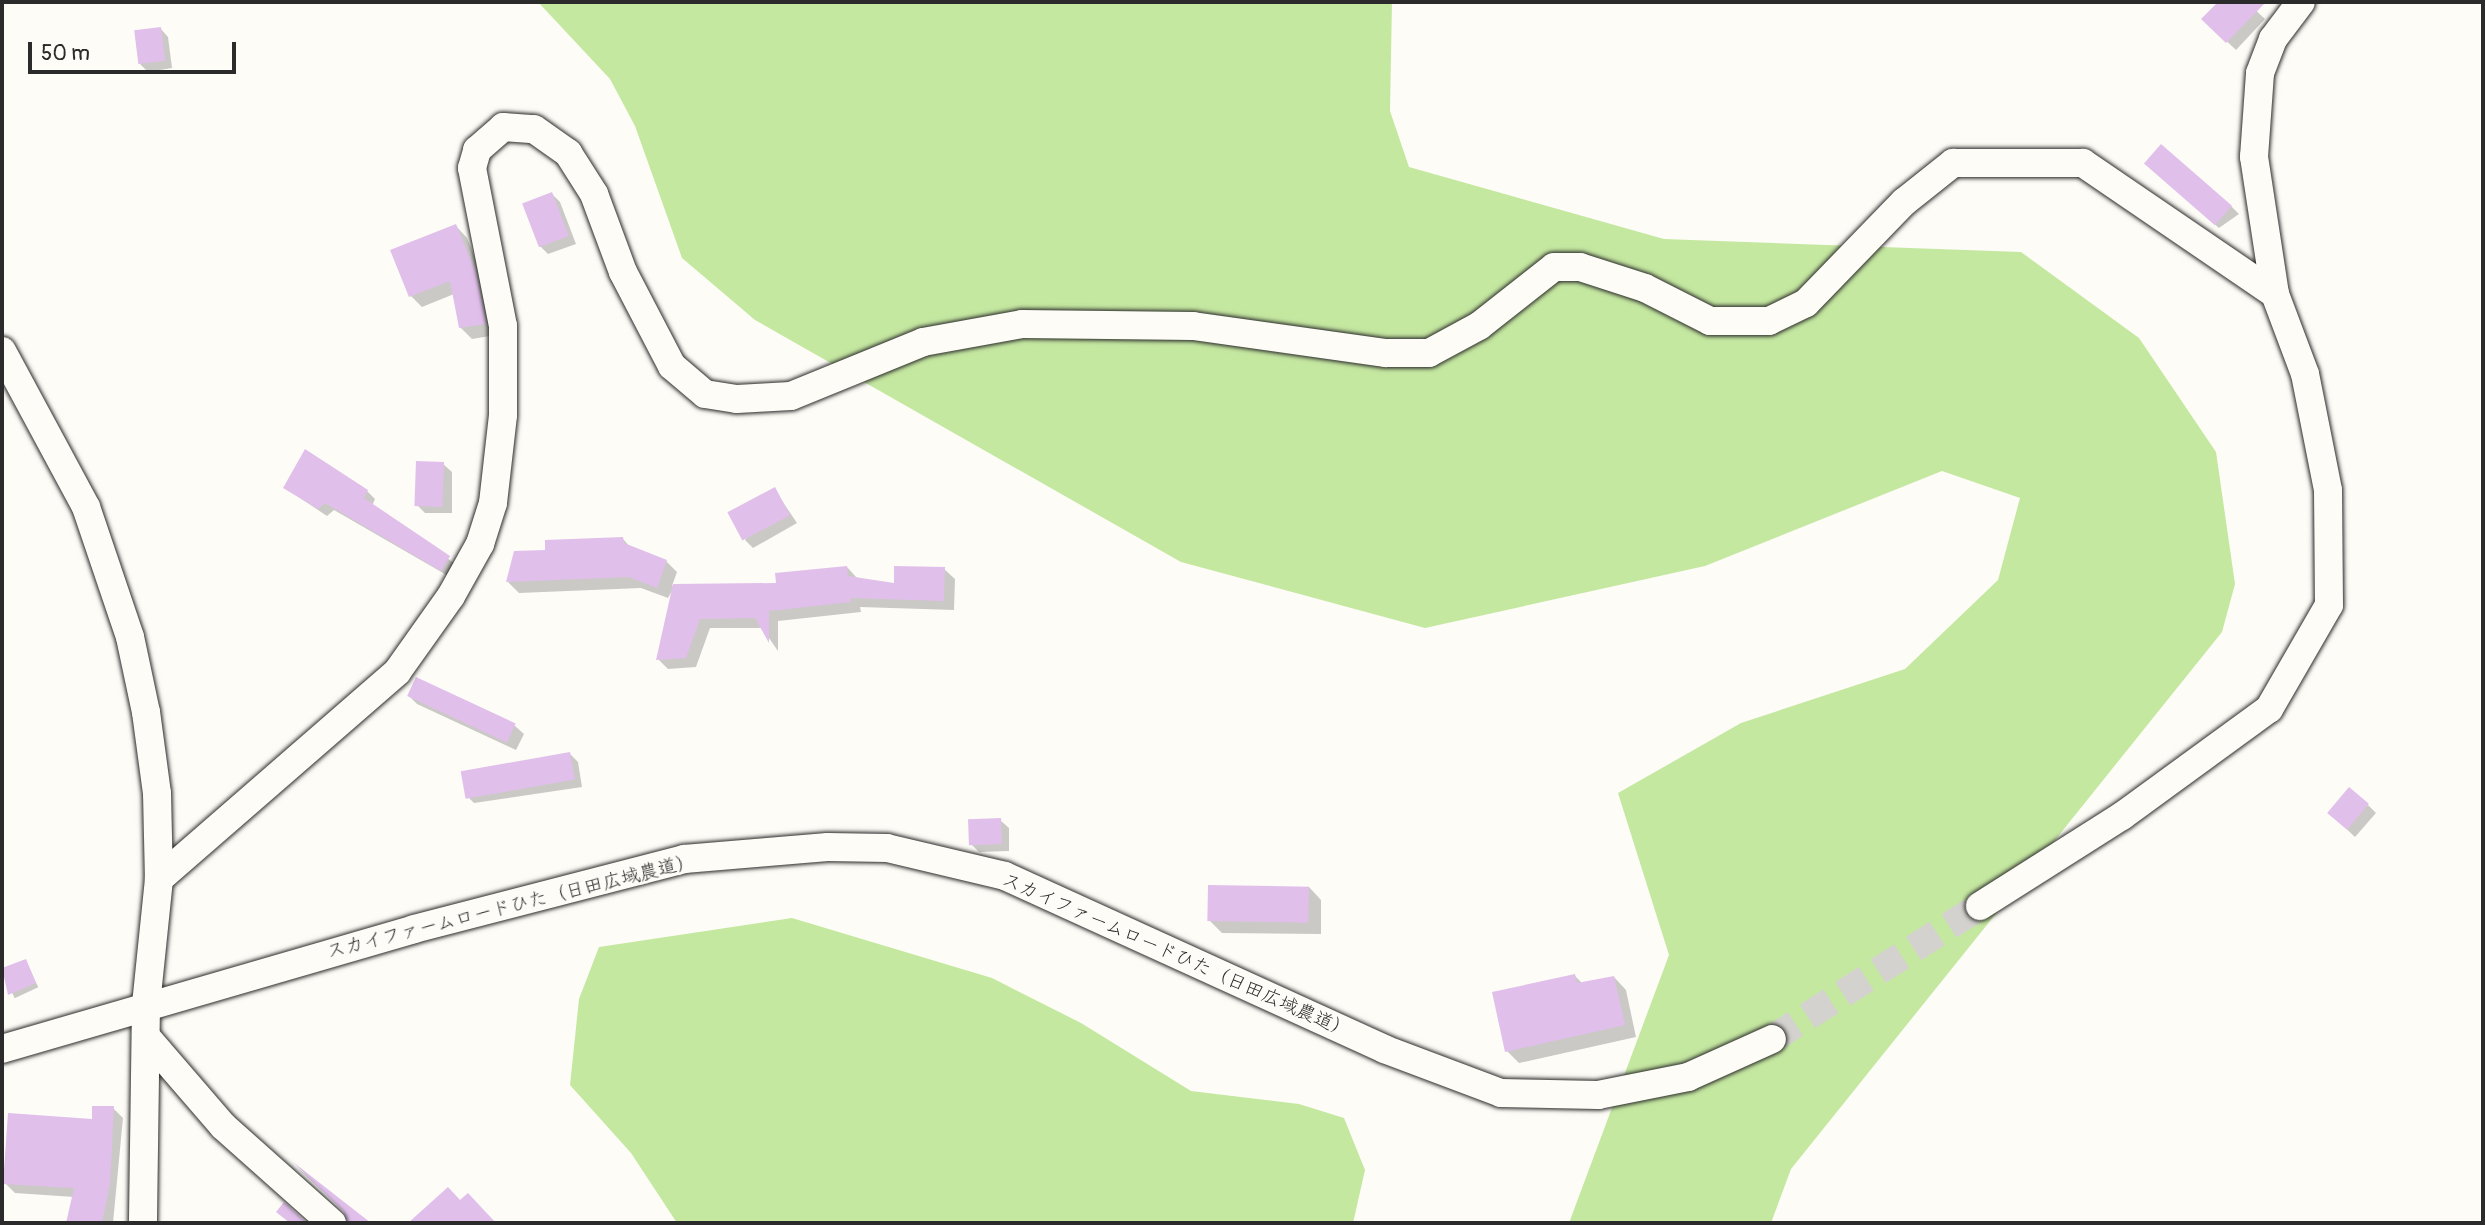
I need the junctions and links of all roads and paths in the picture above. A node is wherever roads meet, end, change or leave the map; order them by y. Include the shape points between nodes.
1 (2283, 2) edge
2 (2301, 2) edge
3 (2273, 38) junction
4 (2275, 294) junction
5 (2, 351) edge
6 (159, 879) junction
7 (1980, 905) tunnel mouth
8 (146, 1004) junction
9 (148, 1039) junction
10 (1772, 1039) tunnel mouth
11 (2, 1049) edge
12 (143, 1223) edge
13 (332, 1223) edge

1 - 3 street
2 - 3 street
3 - 4 street via 2256,95 2253,157
4 - 6 street via 2083,163 1953,163 1904,202 1806,303 1769,321 1710,321 1645,288 1580,267 1554,267 1479,327 1429,353 1386,353 1193,327 1022,324 923,342 791,397 737,399 705,394 672,366 622,272 594,194 568,153 534,129 503,127 477,150 472,168 503,327 503,415 493,503 480,544 451,596 397,671
4 - 7 street via 2305,374 2328,491 2329,605 2269,709 2122,816
5 - 6 street via 86,507 126,624 146,712 157,793
6 - 8 street via 154,963
8 - 9 street
8 - 10 street, スカイファームロードひた（日田広域農道） via 684,859 828,847 887,848 1005,876 1384,1049 1501,1093 1611,1092 1688,1077
8 - 11 street, スカイファームロードひた（日田広域農道）
9 - 12 street
9 - 13 street via 223,1126

